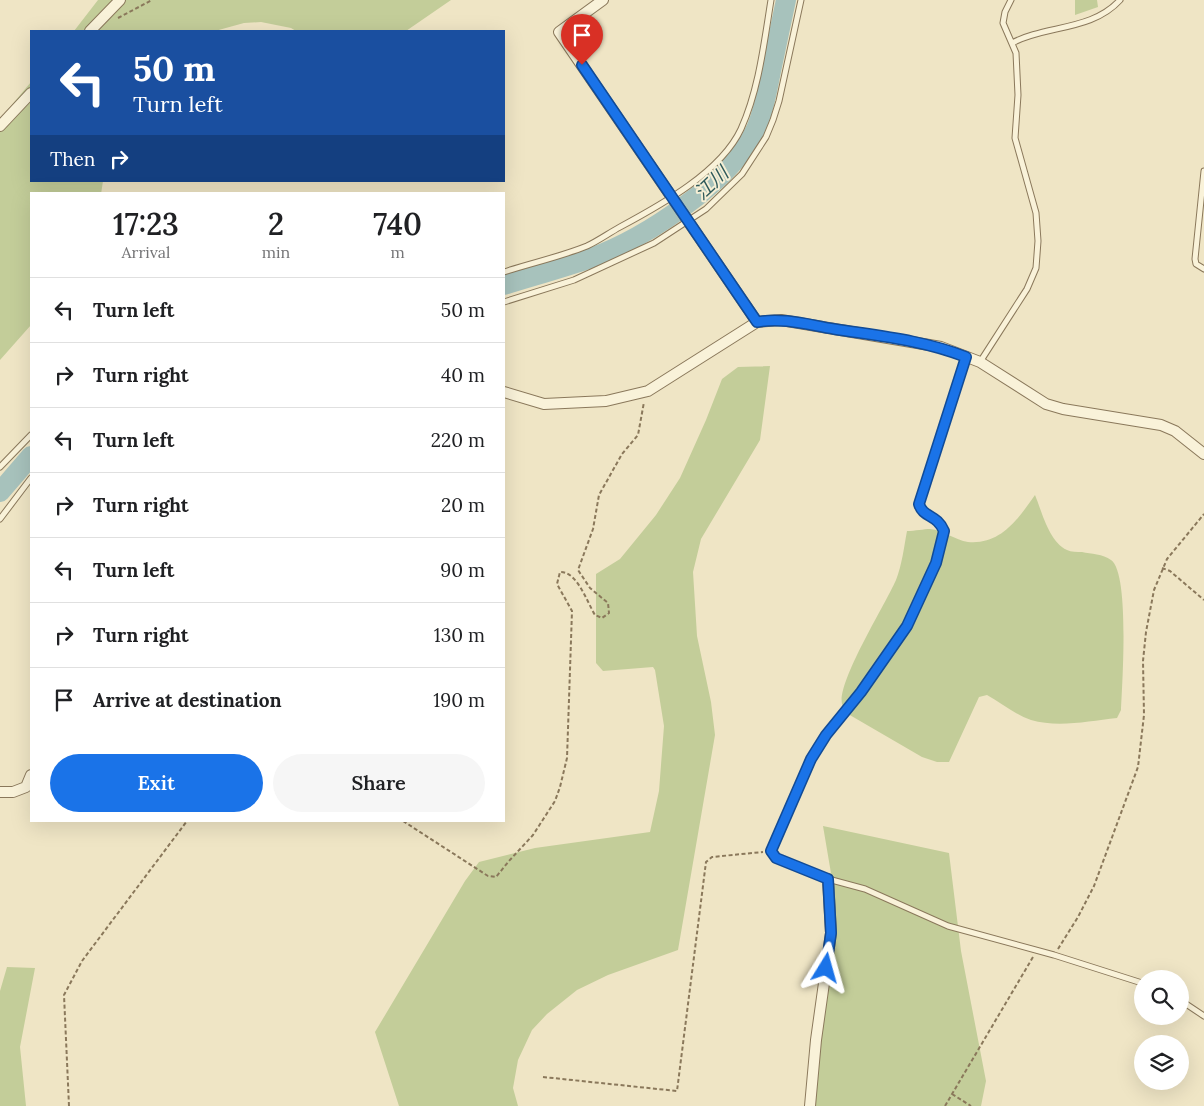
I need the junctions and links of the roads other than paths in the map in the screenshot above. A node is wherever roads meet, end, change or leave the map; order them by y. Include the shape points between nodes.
1 (120, 0) edge
2 (604, 0) edge
3 (772, 0) edge
4 (801, 0) edge
5 (1011, 0) edge
6 (1120, 0) edge
7 (91, 30) edge
8 (1012, 43) junction
9 (30, 94) edge
10 (0, 126) edge
11 (1204, 171) edge
12 (673, 198) junction
13 (687, 220) junction
14 (1204, 269) edge
15 (505, 272) edge
16 (505, 302) edge
17 (757, 322) junction
18 (966, 357) junction
19 (980, 362) junction
20 (505, 392) edge
21 (30, 436) edge
22 (1204, 454) edge
23 (0, 467) edge
24 (30, 479) edge
25 (0, 519) edge
26 (30, 777) edge
27 (0, 792) edge
28 (828, 879) junction
29 (1134, 980) edge
30 (1189, 1006) edge
31 (1204, 1016) edge
32 (810, 1106) edge

1 - 7 street
2 - 12 street via 559,32
3 - 12 lane via 756,86 741,130 708,171
4 - 13 lane via 779,101 766,137 742,174 706,208
5 - 8 lane via 1003,18
6 - 8 lane via 1099,17
8 - 19 lane via 1016,53 1018,95 1016,138 1036,213 1036,268 1027,289
9 - 10 street
11 - 14 lane via 1195,259 1196,264
12 - 13 street
12 - 15 lane via 587,246
13 - 16 lane via 654,243 574,280
13 - 17 street
17 - 18 street via 781,320 915,342 941,347
17 - 20 street via 648,391 606,401 551,404
18 - 19 street
18 - 28 lane via 919,504 924,513 939,521 944,531 936,563 907,626 811,759 771,851 776,858
19 - 22 street via 1046,404 1063,410 1161,425
21 - 23 lane
24 - 25 lane
26 - 27 street via 26,787
28 - 29 lane via 865,889 948,926
28 - 32 street via 831,933
30 - 31 lane

